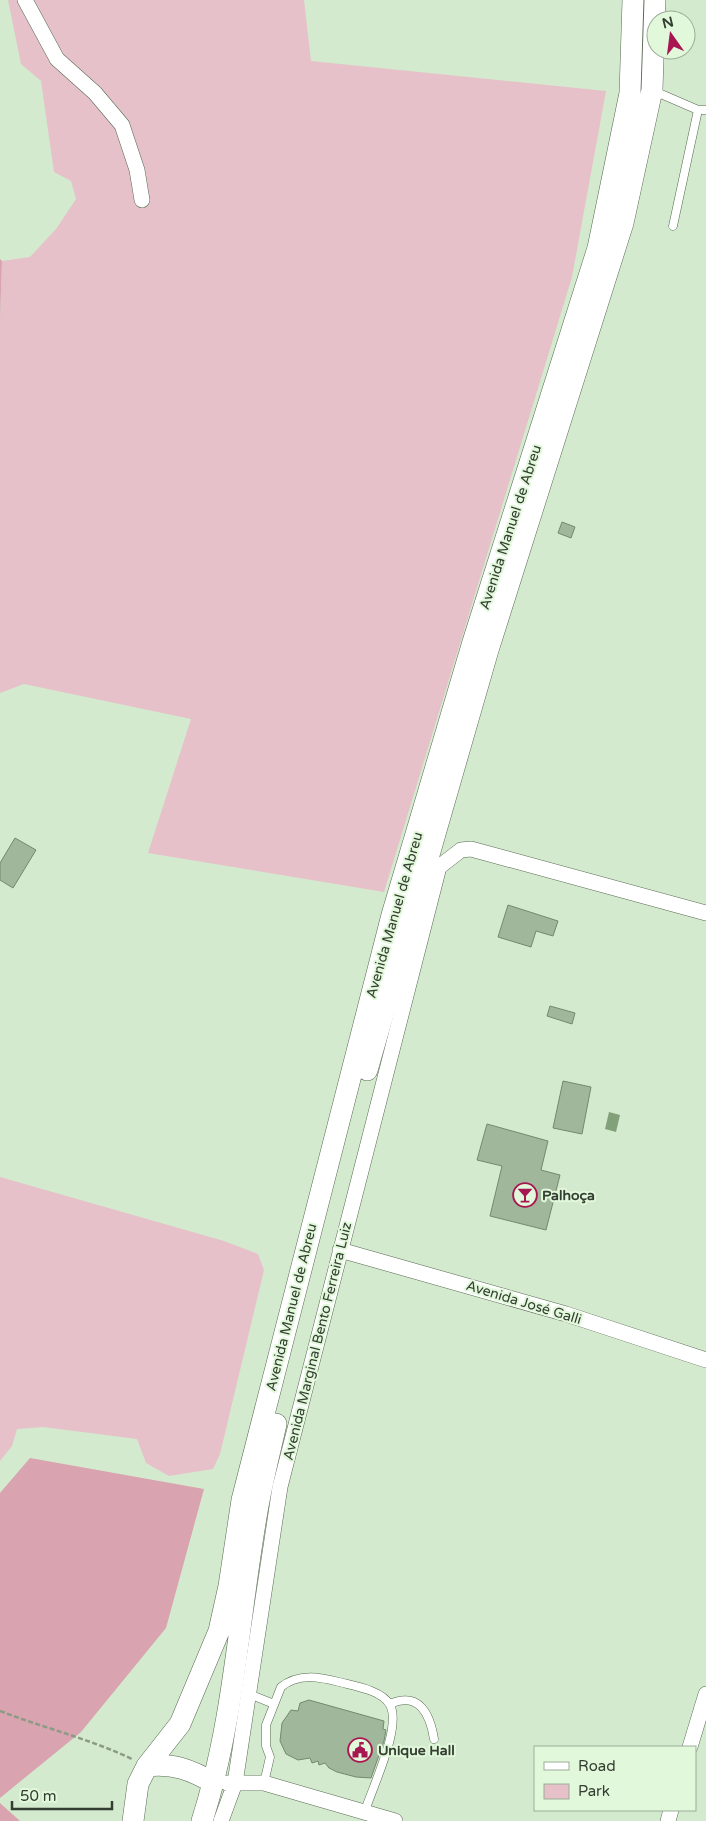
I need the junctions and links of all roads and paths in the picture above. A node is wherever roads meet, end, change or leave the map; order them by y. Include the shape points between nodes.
1 (25, 0) edge
2 (655, 0) edge
3 (632, 2) edge
4 (652, 90) junction
5 (702, 110) edge
6 (142, 200) dead end
7 (673, 226) dead end
8 (706, 914) edge
9 (340, 1250) junction
10 (706, 1360) edge
11 (249, 1694) junction
12 (706, 1694) edge
13 (274, 1704) junction
14 (390, 1704) junction
15 (0, 1711) edge
16 (434, 1739) dead end
17 (690, 1746) edge
18 (147, 1766) junction
19 (214, 1783) junction
20 (236, 1783) junction
21 (264, 1783) junction
22 (365, 1811) junction
23 (133, 1821) edge
24 (202, 1821) edge
25 (220, 1821) edge
26 (395, 1821) edge

1 - 6 street via 57,59 95,93 122,125 137,170
2 - 4 main road, Avenida Manuel de Abreu
3 - 18 main road, Avenida Manuel de Abreu via 630,93 598,248 392,915 242,1500 230,1586 219,1631 180,1724
4 - 5 lane
4 - 19 main road, Avenida Manuel de Abreu via 623,223 485,660 294,1338 258,1506 232,1696
5 - 7 lane
8 - 9 street, Avenida Marginal Bento Ferreira Luiz via 471,849 461,850 440,867
9 - 10 street, Avenida José Galli via 566,1314
9 - 11 street, Avenida Marginal Bento Ferreira Luiz via 280,1487
11 - 13 lane
11 - 20 street, Avenida Marginal Bento Ferreira Luiz
12 - 17 street
13 - 14 lane via 281,1687 303,1676 352,1685 377,1694
13 - 21 lane via 266,1725 266,1746 270,1757
14 - 16 lane via 413,1702 423,1707 430,1719
14 - 22 lane via 394,1716 392,1728
15 - 18 path via 40,1727 108,1747
18 - 19 main road via 173,1765 191,1770
18 - 23 main road, Avenida Manuel de Abreu via 138,1784
19 - 20 street
19 - 24 main road, Avenida Manuel de Abreu
20 - 21 street
20 - 25 street, Avenida Marginal Bento Ferreira Luiz
21 - 22 street
22 - 26 street

